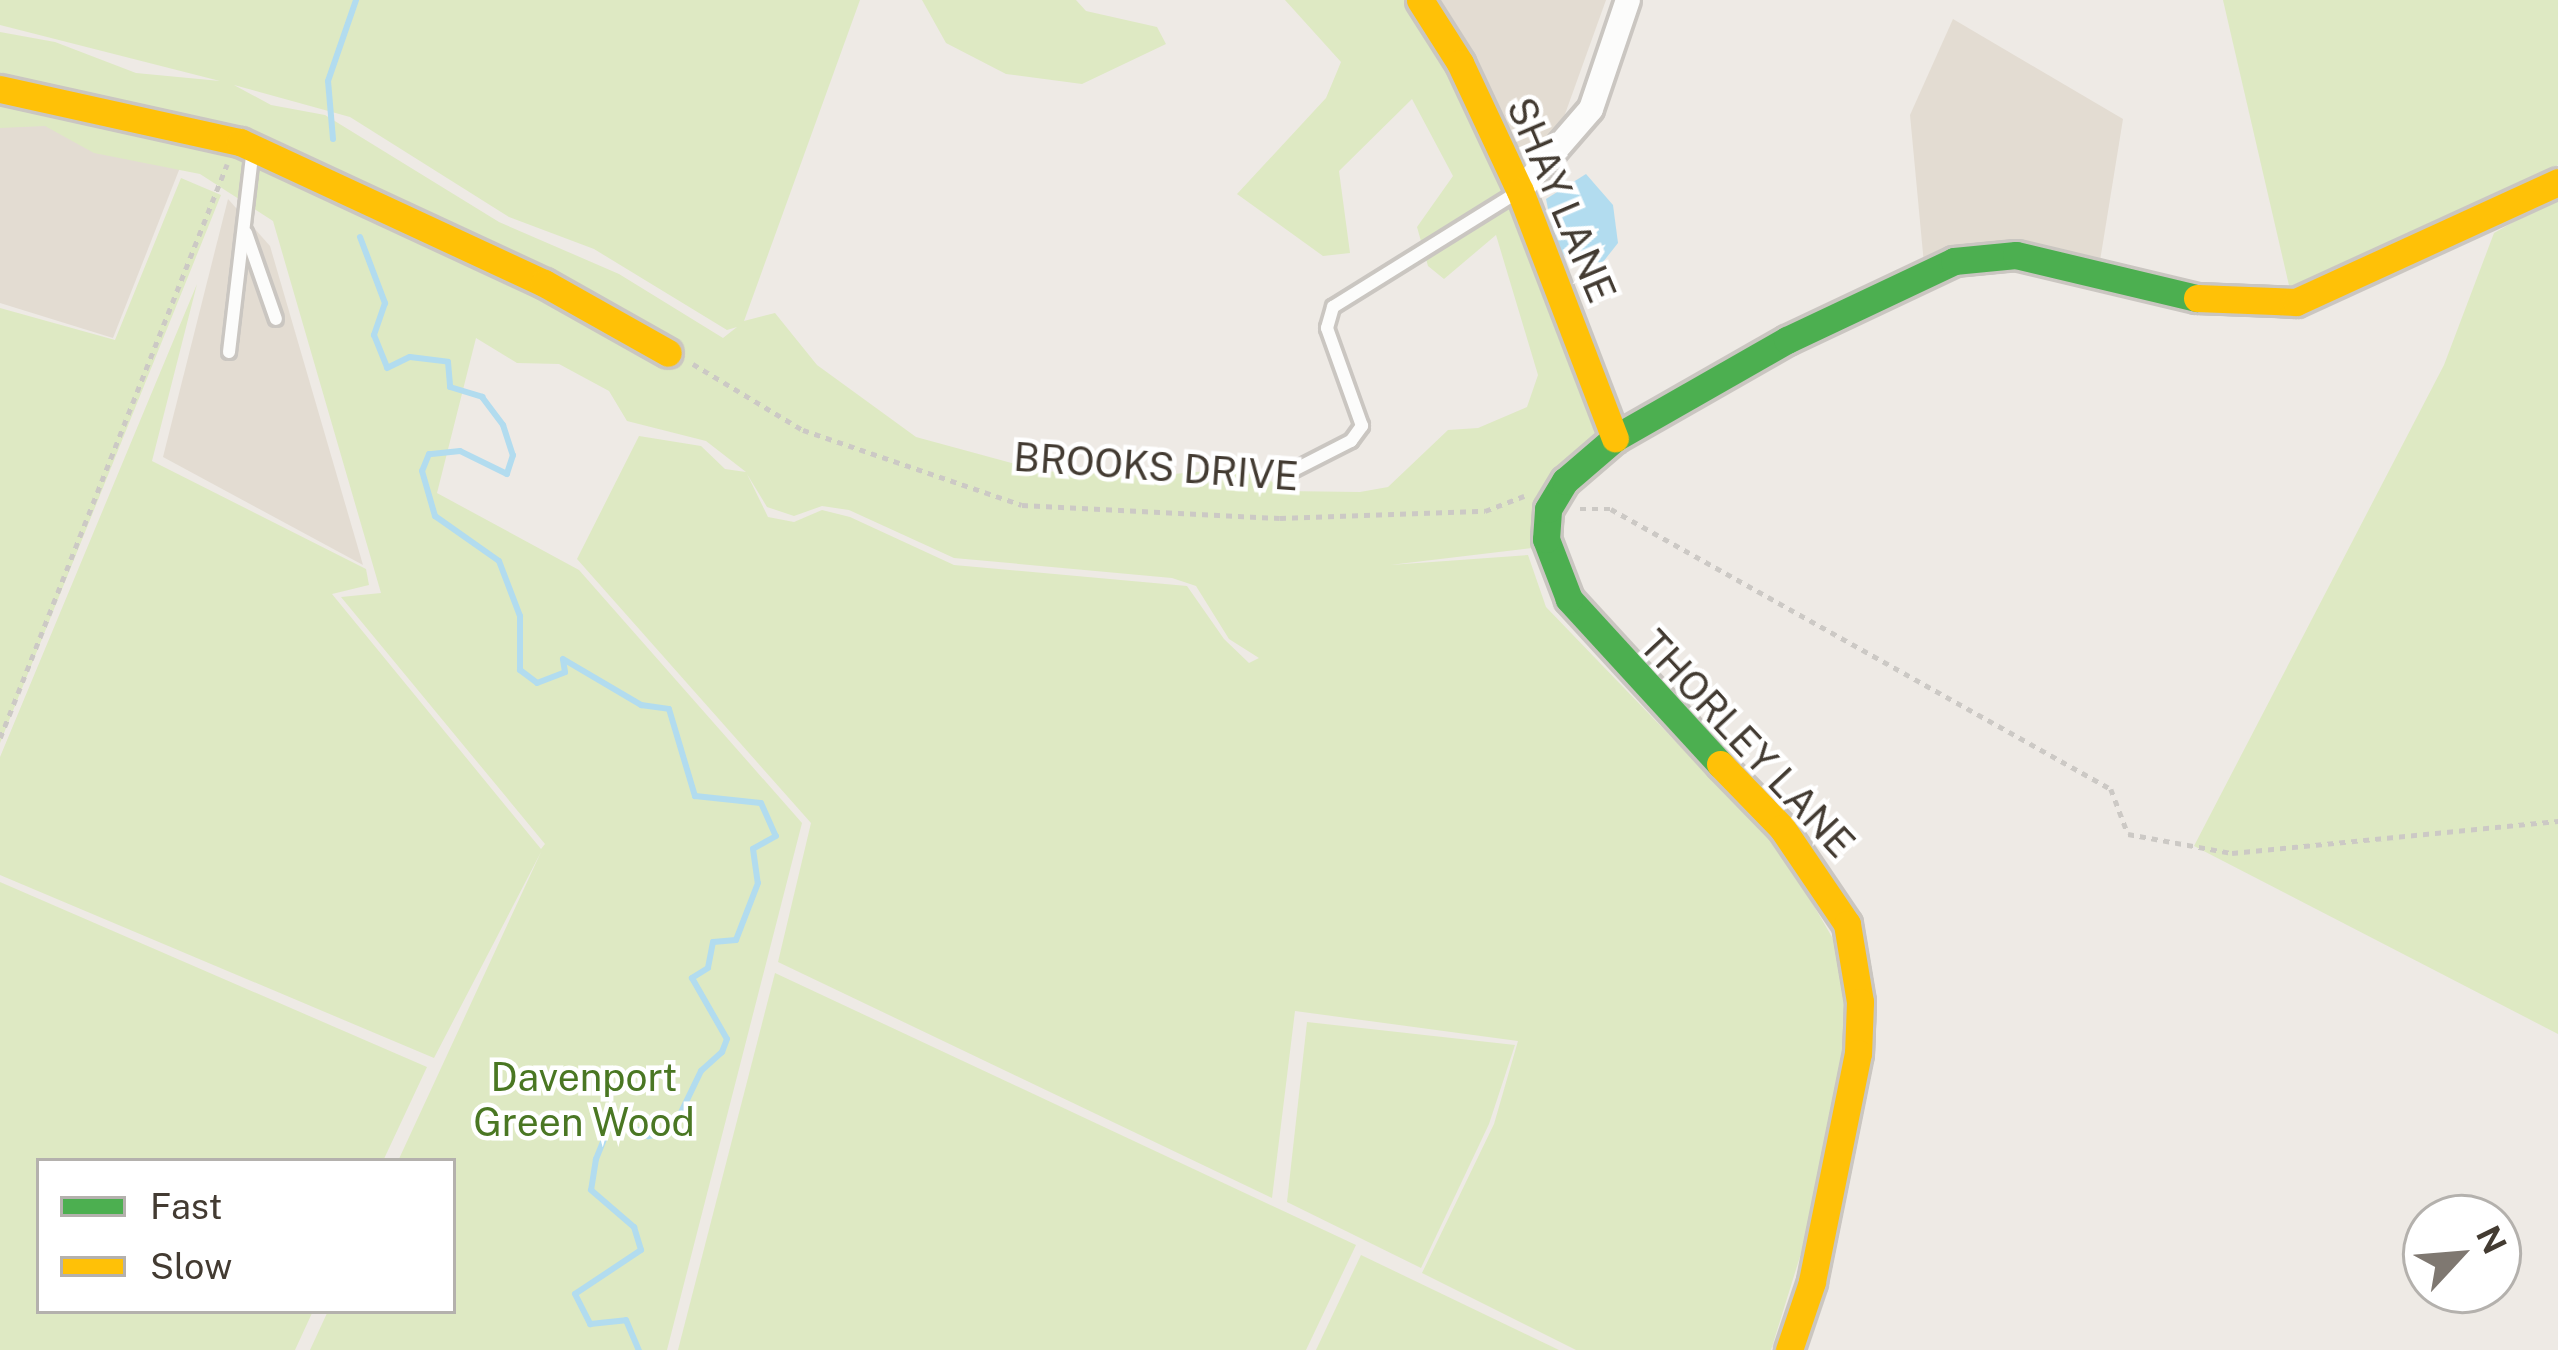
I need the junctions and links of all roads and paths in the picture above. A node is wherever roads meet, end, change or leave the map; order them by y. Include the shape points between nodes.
1 (1420, 0) edge
2 (1628, 0) edge
3 (0, 88) edge
4 (244, 144) junction
5 (2558, 182) edge
6 (1520, 191) junction
7 (244, 226) junction
8 (276, 319) dead end
9 (229, 352) dead end
10 (681, 358) joint
11 (1615, 438) junction
12 (1294, 470) dead end
13 (1565, 481) junction
14 (1548, 509) junction
15 (0, 739) edge
16 (2558, 821) edge
17 (1789, 1350) edge

1 - 6 street, SHAY LANE via 1460,63
2 - 6 street via 1591,109
3 - 4 street
4 - 7 lane
4 - 10 street via 544,284
4 - 15 path
5 - 11 street via 2296,302 2203,300 2016,255 1954,261 1787,340
6 - 11 street, SHAY LANE
6 - 12 lane via 1333,308 1327,328 1362,426 1352,441
7 - 8 lane
7 - 9 lane
10 - 13 path, BROOKS DRIVE via 803,430 1022,505 1280,518 1485,511
11 - 13 street
13 - 14 street
14 - 16 path via 1611,509 2111,789 2128,834 2232,853
14 - 17 street, THORLEY LANE via 1552,568 1594,635 1782,828 1847,924 1860,1002 1858,1053 1813,1282

